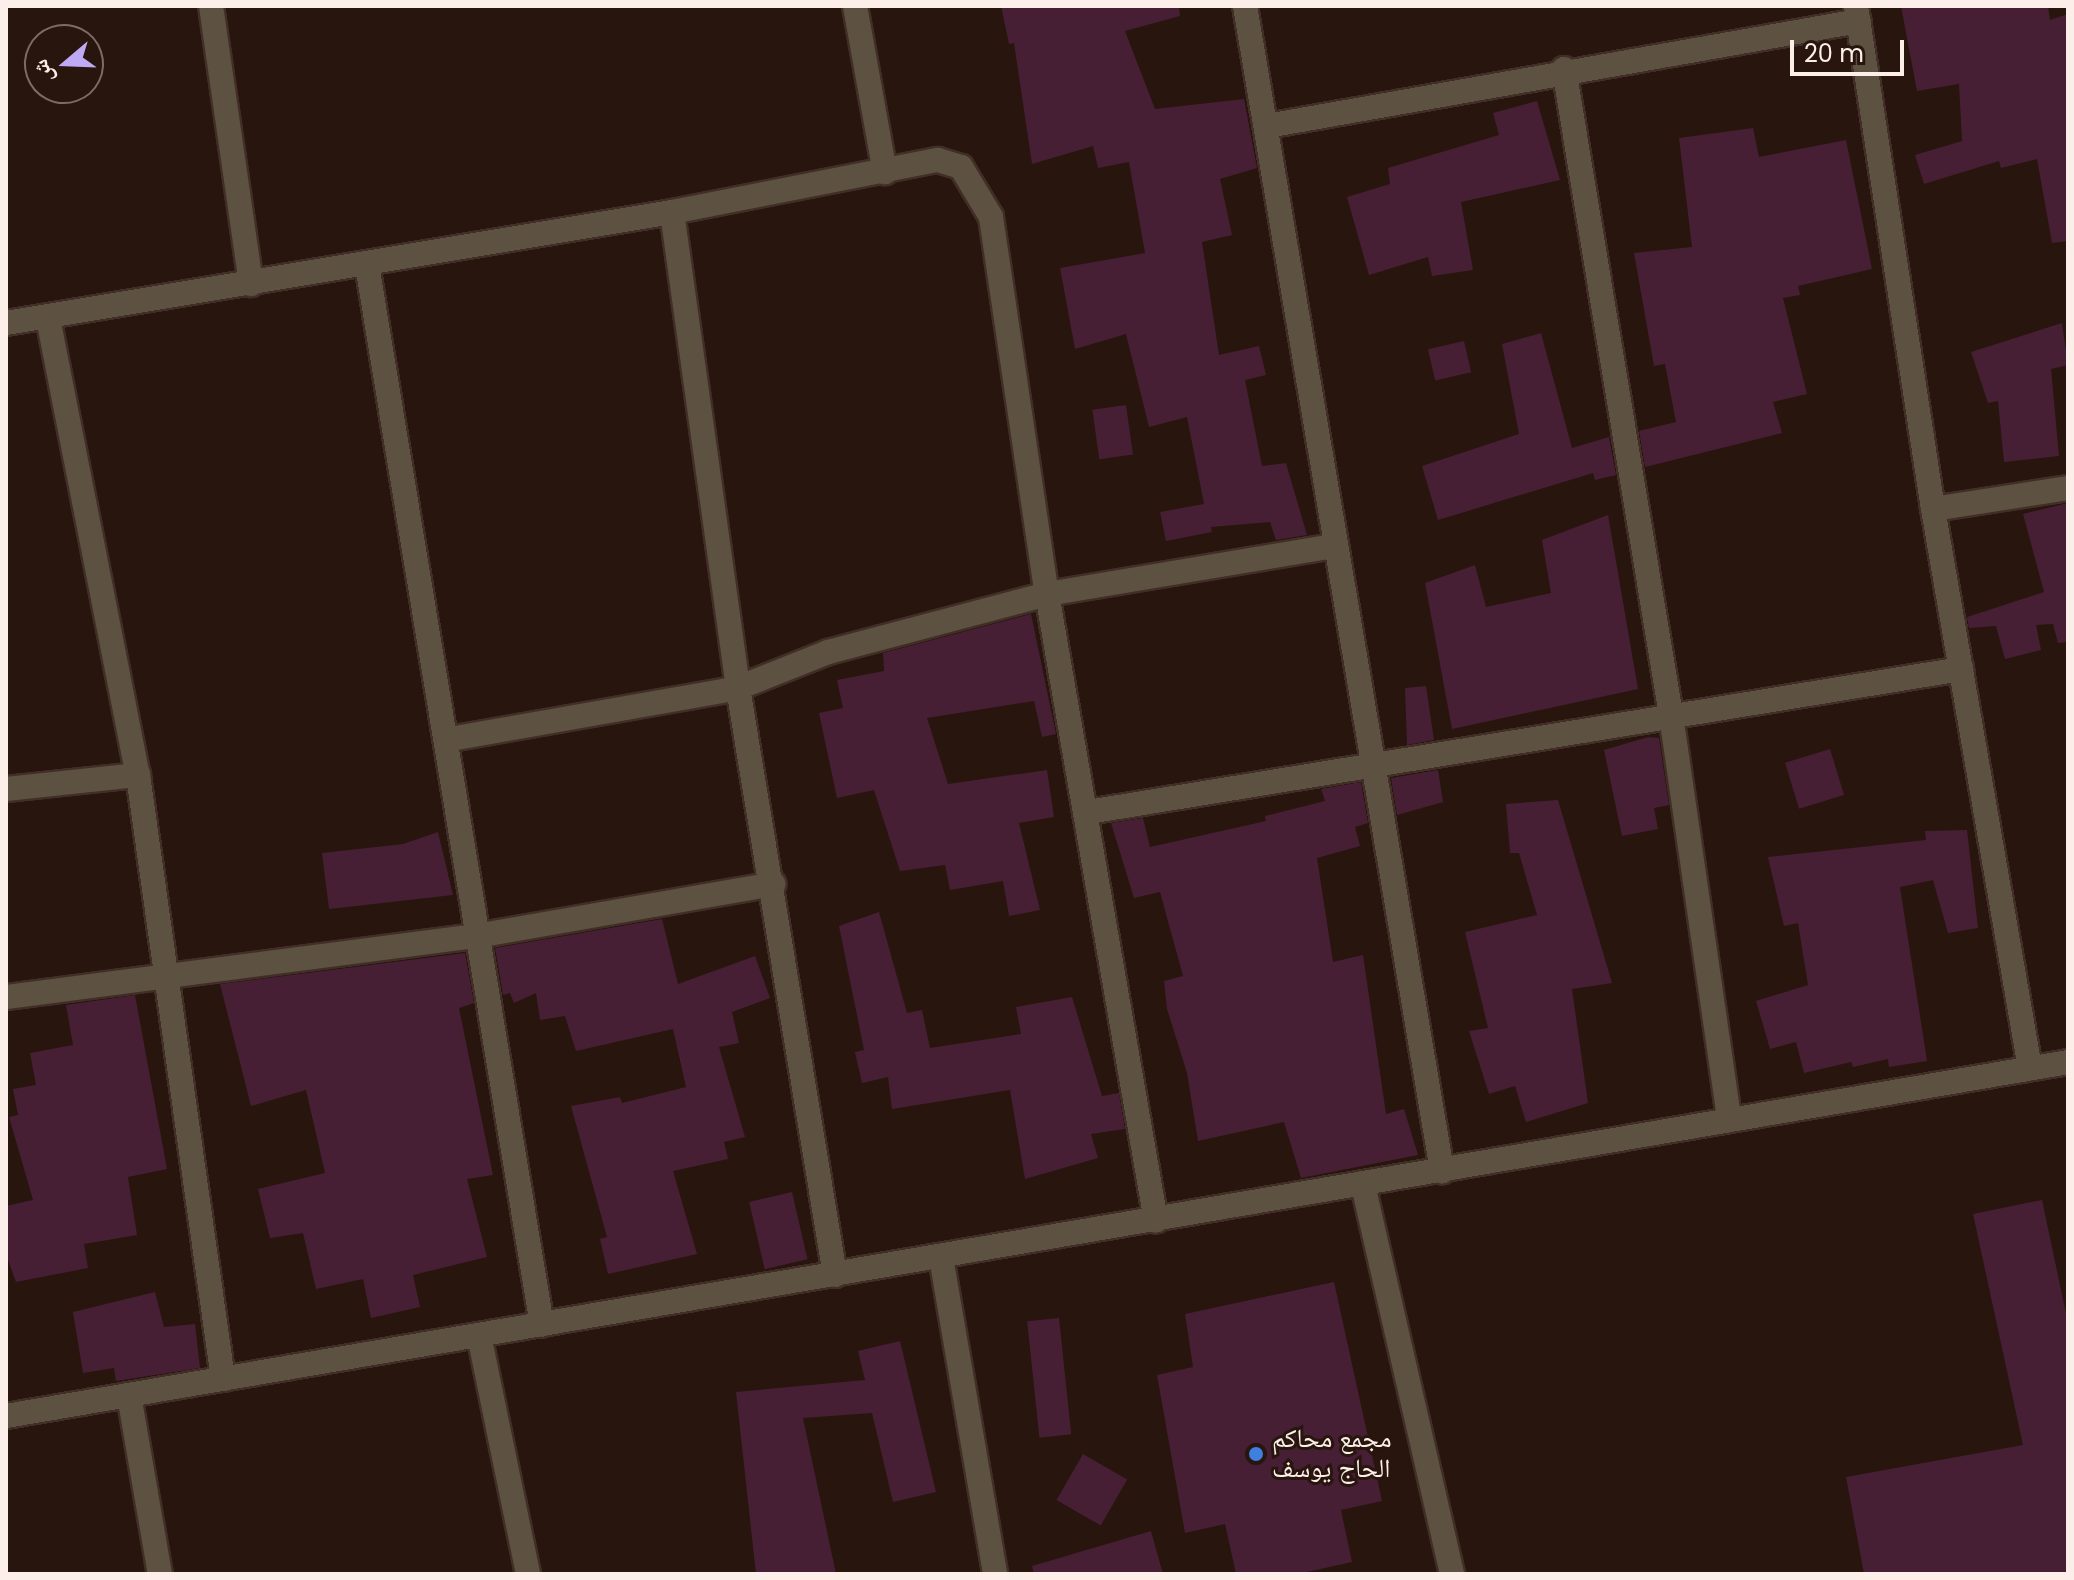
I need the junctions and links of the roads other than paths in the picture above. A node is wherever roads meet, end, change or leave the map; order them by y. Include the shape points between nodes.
1 (211, 6) edge
2 (855, 6) edge
3 (1245, 6) edge
4 (1858, 13) edge
5 (1564, 69) junction
6 (1267, 126) junction
7 (885, 172) junction
8 (672, 212) junction
9 (367, 265) junction
10 (251, 284) junction
11 (48, 318) junction
12 (6, 323) edge
13 (2068, 488) edge
14 (1933, 509) junction
15 (1333, 546) junction
16 (1047, 594) junction
17 (1961, 669) junction
18 (738, 688) junction
19 (1671, 715) junction
20 (450, 739) junction
21 (1374, 766) junction
22 (138, 775) junction
23 (6, 789) edge
24 (1088, 812) junction
25 (773, 884) junction
26 (476, 936) junction
27 (168, 977) junction
28 (6, 997) edge
29 (2068, 1062) edge
30 (2030, 1068) junction
31 (1729, 1119) junction
32 (1442, 1171) junction
33 (1363, 1185) junction
34 (1156, 1221) junction
35 (941, 1257) junction
36 (835, 1275) junction
37 (542, 1325) junction
38 (479, 1335) junction
39 (223, 1379) junction
40 (129, 1395) junction
41 (6, 1416) edge
42 (160, 1574) edge
43 (528, 1574) edge
44 (995, 1574) edge
45 (1452, 1574) edge

1 - 10 street
2 - 7 street
3 - 6 street
4 - 5 street
4 - 14 street
5 - 6 street
5 - 19 street
6 - 15 street
7 - 8 street
7 - 16 street via 938,160 961,167 991,217
8 - 9 street
8 - 18 street
9 - 10 street
9 - 20 street
10 - 11 street
11 - 12 street
11 - 22 street
13 - 14 street
14 - 17 street
15 - 16 street
15 - 21 street
16 - 18 street via 828,652
16 - 24 street
17 - 19 street
17 - 30 street
18 - 20 street
18 - 25 street
19 - 21 street
19 - 31 street
20 - 26 street
21 - 24 street
21 - 32 street
22 - 23 street
22 - 27 street
24 - 34 street
25 - 26 street
25 - 36 street
26 - 27 street
26 - 37 street
27 - 28 street
27 - 39 street
29 - 30 street
30 - 31 street
31 - 32 street
32 - 33 street
33 - 34 street
33 - 45 street
34 - 35 street
35 - 36 street
35 - 44 street
36 - 37 street
37 - 38 street
38 - 39 street
38 - 43 street
39 - 40 street
40 - 41 street
40 - 42 street

